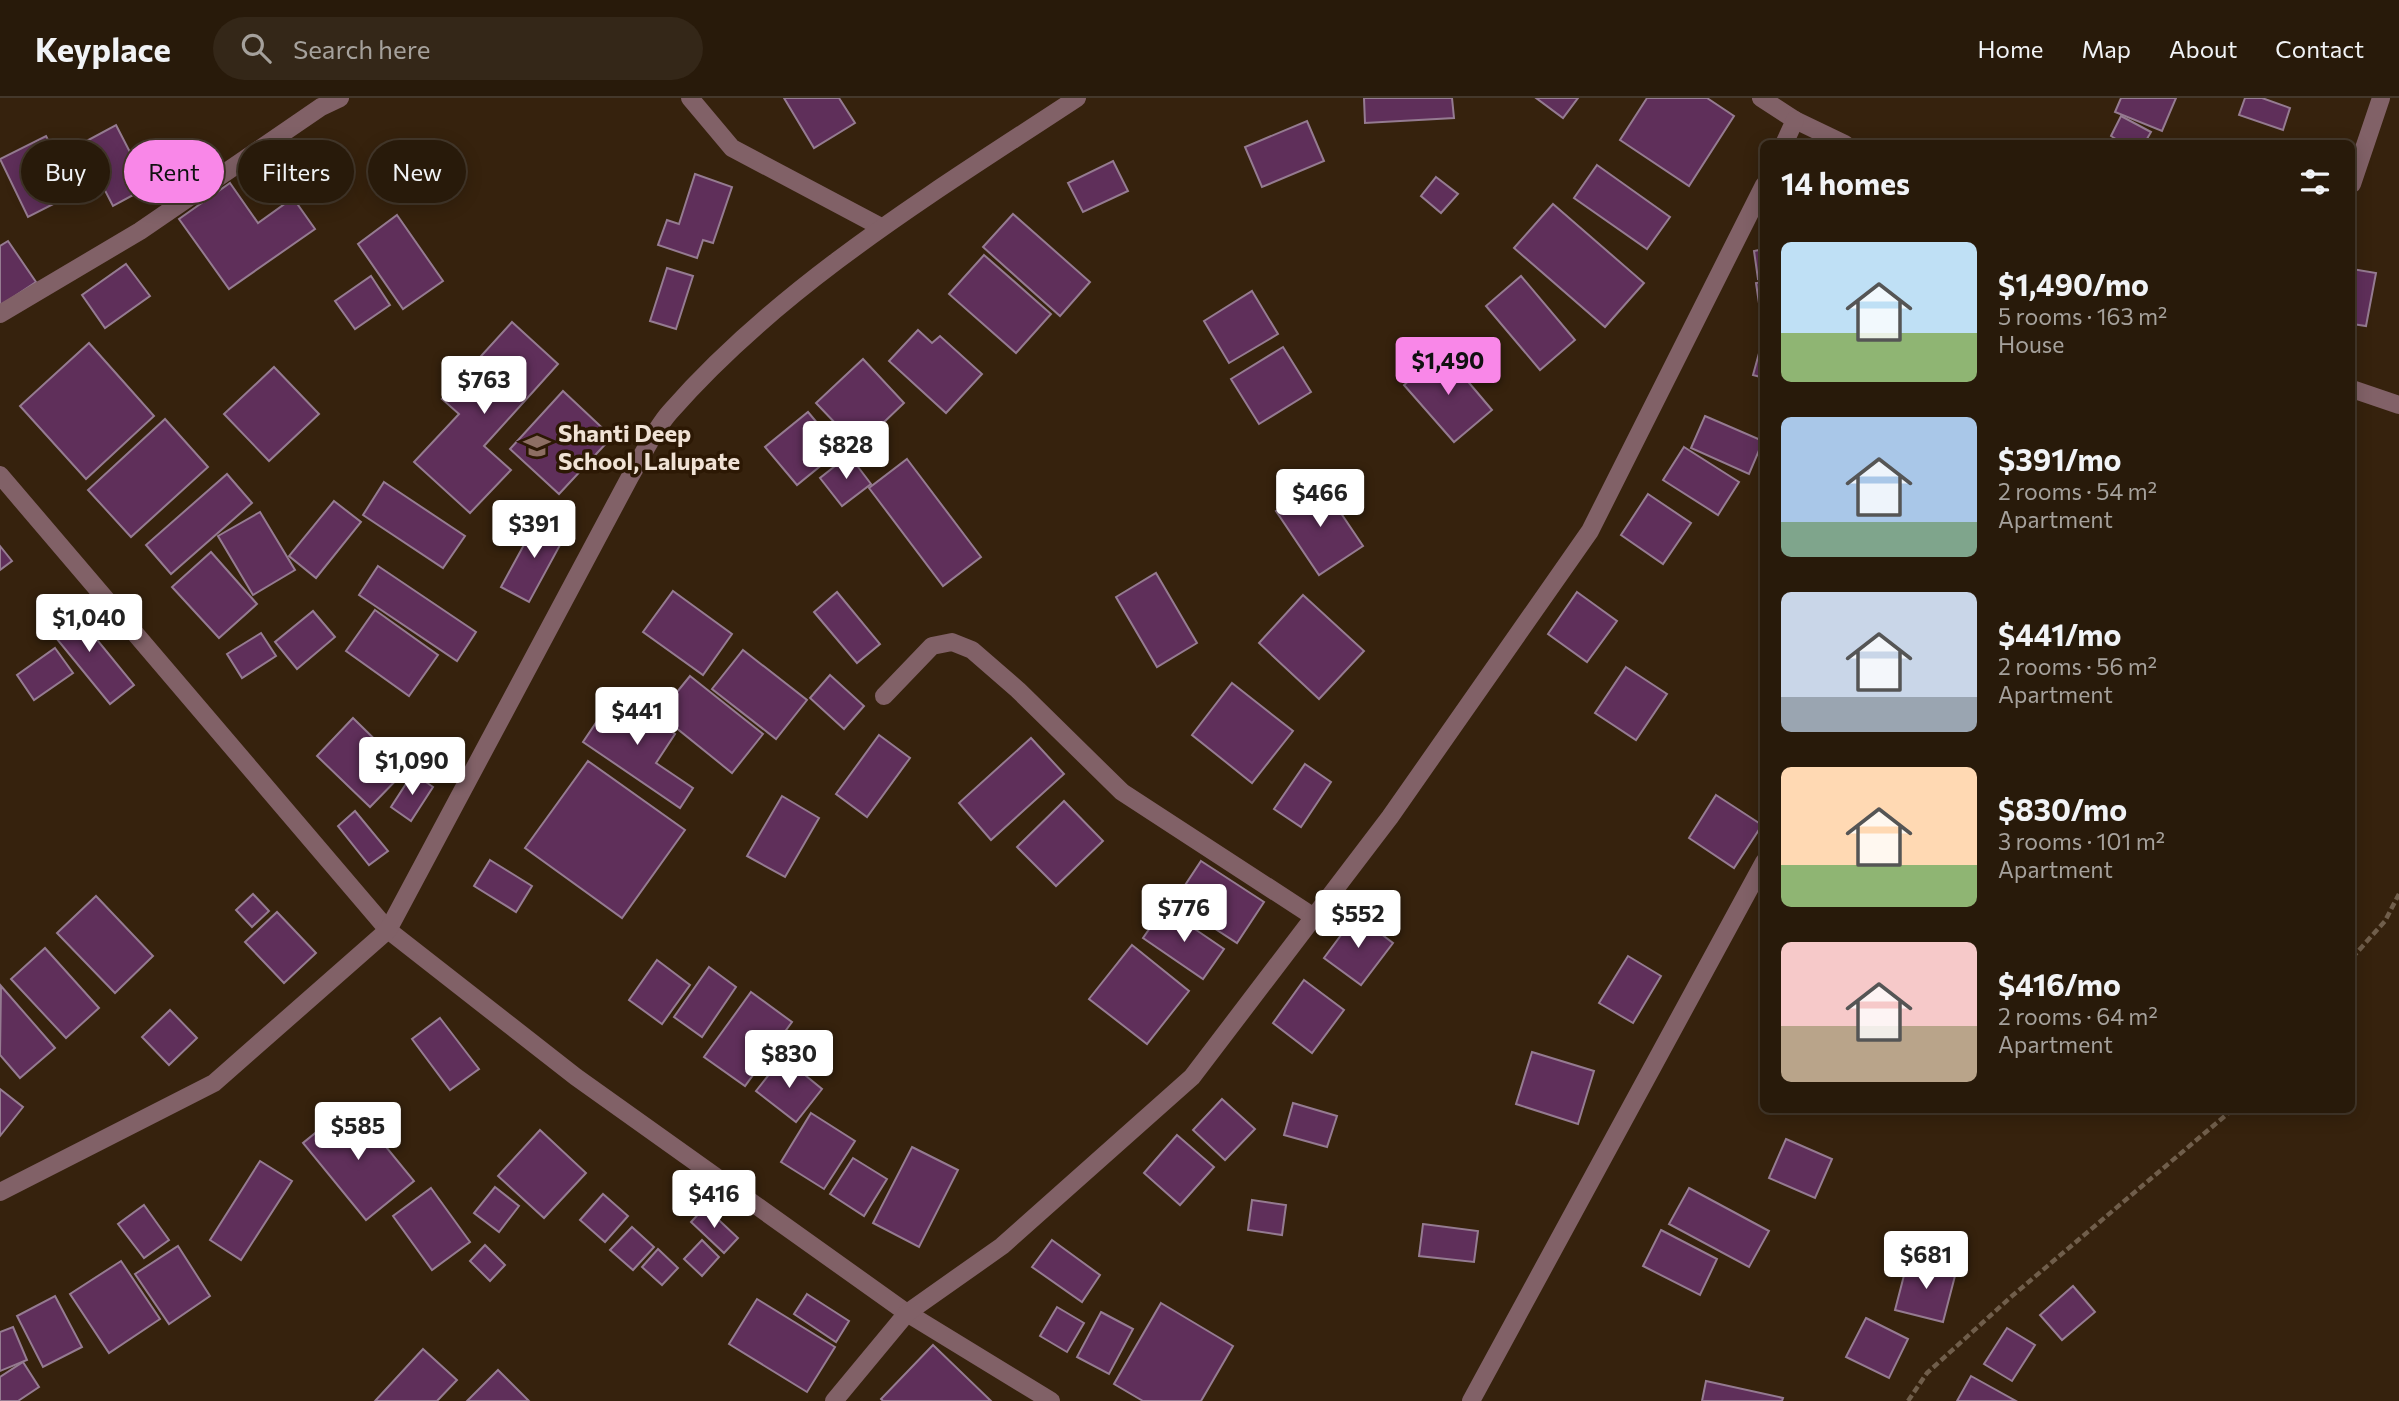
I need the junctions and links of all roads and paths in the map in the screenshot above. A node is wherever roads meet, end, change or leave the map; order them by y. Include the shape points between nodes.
1 (340, 98) edge
2 (690, 98) edge
3 (1077, 98) edge
4 (1760, 98) edge
5 (2381, 98) edge
6 (1796, 120) junction
7 (1786, 140) edge
8 (1838, 140) edge
9 (2355, 175) edge
10 (1760, 193) edge
11 (881, 227) junction
12 (0, 314) edge
13 (2355, 391) edge
14 (2399, 405) edge
15 (0, 475) edge
16 (884, 696) dead end
17 (1760, 869) edge
18 (2399, 894) edge
19 (1314, 917) junction
20 (388, 930) junction
21 (2355, 955) edge
22 (2228, 1113) edge
23 (0, 1192) edge
24 (908, 1313) junction
25 (834, 1401) edge
26 (1051, 1401) edge
27 (1471, 1401) edge
28 (1908, 1401) edge

1 - 12 street via 140,231
2 - 11 street via 732,148
3 - 11 street
4 - 6 street
5 - 9 street
6 - 7 street
6 - 8 street
10 - 19 street via 1590,531 1390,817
11 - 20 street via 743,338 668,414
13 - 14 street
15 - 20 street
16 - 19 street via 932,646 952,642 972,650 1122,792
17 - 27 street
18 - 21 path via 2385,921
19 - 24 street via 1192,1077 1002,1245
20 - 23 street via 214,1083
20 - 24 street via 576,1077
22 - 28 path via 2012,1296 1927,1373
24 - 25 street
24 - 26 street

